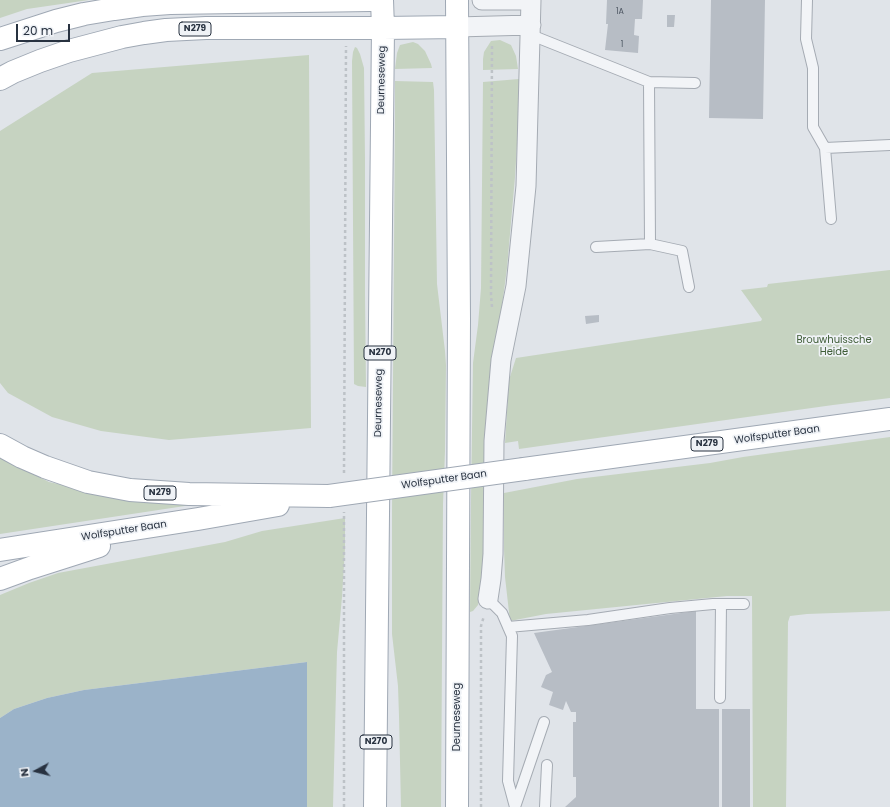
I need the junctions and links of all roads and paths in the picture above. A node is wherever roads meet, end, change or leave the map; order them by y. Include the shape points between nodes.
1 (370, 0) edge
2 (382, 0) edge
3 (457, 0) edge
4 (482, 0) edge
5 (531, 0) edge
6 (807, 0) edge
7 (492, 26) junction
8 (457, 27) junction
9 (346, 28) junction
10 (383, 28) junction
11 (531, 30) junction
12 (0, 39) edge
13 (0, 79) edge
14 (649, 82) junction
15 (695, 83) dead end
16 (890, 145) edge
17 (825, 148) junction
18 (831, 219) dead end
19 (650, 244) junction
20 (596, 247) dead end
21 (689, 287) dead end
22 (492, 309) dead end
23 (890, 419) edge
24 (0, 444) edge
25 (344, 473) dead end
26 (336, 500) junction
27 (198, 519) junction
28 (0, 550) edge
29 (0, 579) edge
30 (488, 599) junction
31 (721, 604) junction
32 (744, 604) dead end
33 (508, 627) junction
34 (720, 698) dead end
35 (544, 722) dead end
36 (547, 765) dead end
37 (344, 807) edge
38 (375, 807) edge
39 (457, 807) edge
40 (481, 807) edge
41 (545, 807) edge

1 - 12 main road via 178,2 142,5 56,20
2 - 10 main road, Deurneseweg / N270
3 - 8 main road, Deurneseweg
4 - 5 street
5 - 11 street
6 - 17 lane via 806,39 813,68 813,127
7 - 8 street
7 - 11 street
7 - 22 path
8 - 10 main road
8 - 39 main road, Deurneseweg
9 - 10 main road, N279
9 - 13 main road, N279 via 206,28 144,33 69,51
9 - 25 path
10 - 38 main road, Deurneseweg / N270
11 - 14 lane
11 - 30 street via 526,186 516,286 500,368 494,441 493,554
14 - 15 lane
14 - 19 lane
16 - 17 lane
17 - 18 lane
19 - 20 lane
19 - 21 lane via 682,251
23 - 26 main road, Wolfsputter Baan / N279, bridge via 524,469
24 - 26 main road, N279 via 45,467 88,482 130,490
26 - 27 main road, Wolfsputter Baan / N279
26 - 37 path
27 - 28 main road, Wolfsputter Baan / N279
27 - 29 main road, N279 via 108,543
30 - 33 lane via 502,613
30 - 40 path via 481,626
31 - 32 lane
31 - 33 lane
31 - 34 lane
33 - 35 lane via 512,636 508,781 515,807
36 - 41 lane

